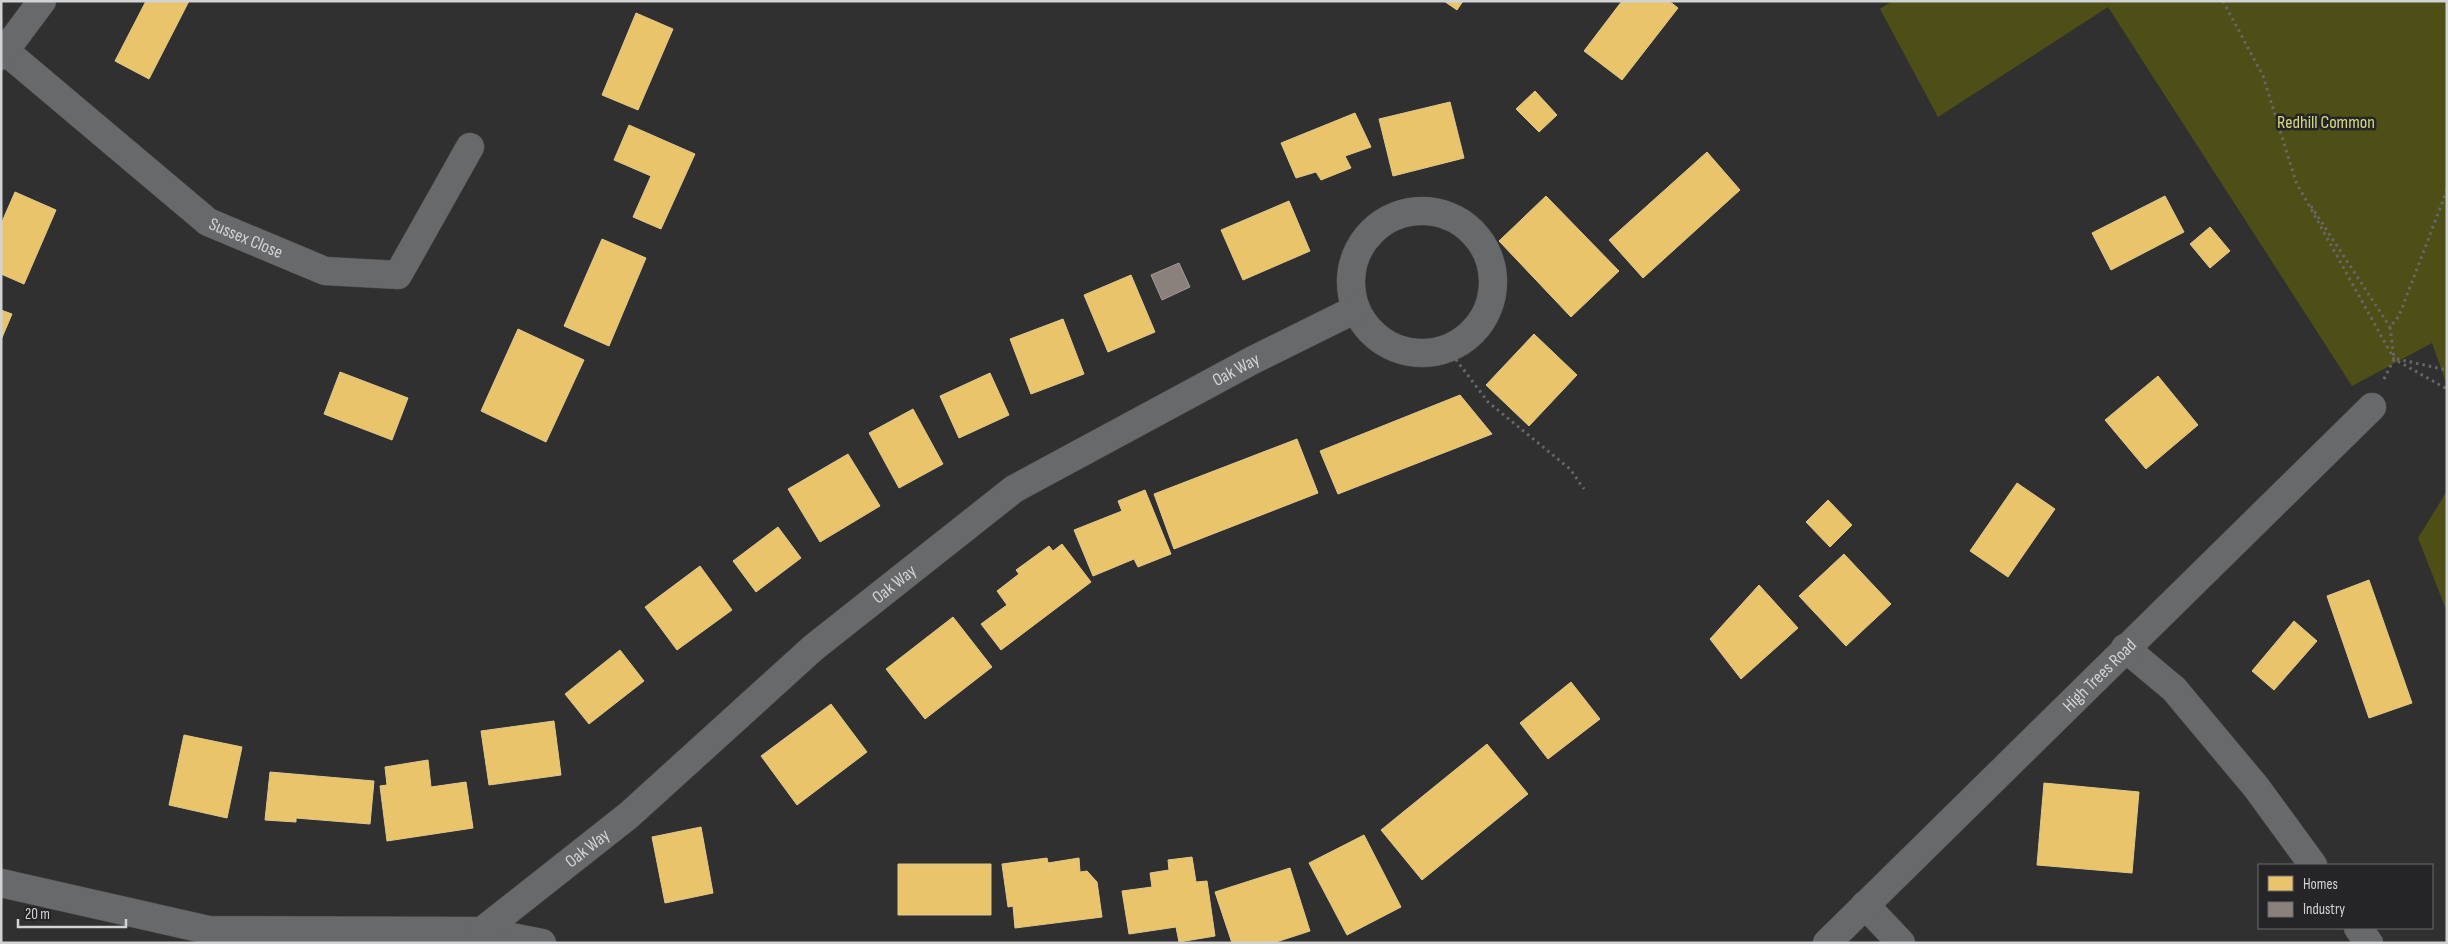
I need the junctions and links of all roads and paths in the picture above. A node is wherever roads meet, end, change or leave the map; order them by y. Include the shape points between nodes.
1 (42, 1) edge
2 (2223, 1) edge
3 (3, 53) edge
4 (470, 147) dead end
5 (2296, 182) junction
6 (2447, 190) edge
7 (1356, 309) junction
8 (2390, 327) junction
9 (1448, 349) junction
10 (2394, 359) junction
11 (2447, 370) edge
12 (2447, 389) edge
13 (2372, 407) dead end
14 (1584, 489) dead end
15 (2125, 648) junction
16 (2312, 864) edge
17 (2, 887) edge
18 (1865, 905) junction
19 (2359, 929) edge
20 (482, 931) junction
21 (542, 943) edge
22 (1827, 943) edge
23 (1901, 943) edge
24 (2369, 943) edge

1 - 3 street
2 - 5 path via 2263,76
3 - 4 street, Sussex Close via 208,222 325,270 398,275
5 - 8 path
5 - 10 path
6 - 8 path via 2399,316
7 - 9 street via 1367,328 1384,343 1404,352 1426,354
7 - 9 street via 1350,285 1354,261 1364,240 1382,223 1405,213 1429,211 1452,216 1472,230 1486,250 1494,273 1493,297 1484,320 1467,338
7 - 20 street, Oak Way via 1253,360 1014,489 812,648 629,815
8 - 10 path
9 - 14 path via 1488,402 1570,469
10 - 11 path
10 - 12 path
13 - 15 street, High Trees Road
15 - 16 street via 2174,689 2256,786
15 - 18 street, High Trees Road
17 - 20 street via 208,930
18 - 22 street, High Trees Road
18 - 23 street
19 - 24 street
20 - 21 street

